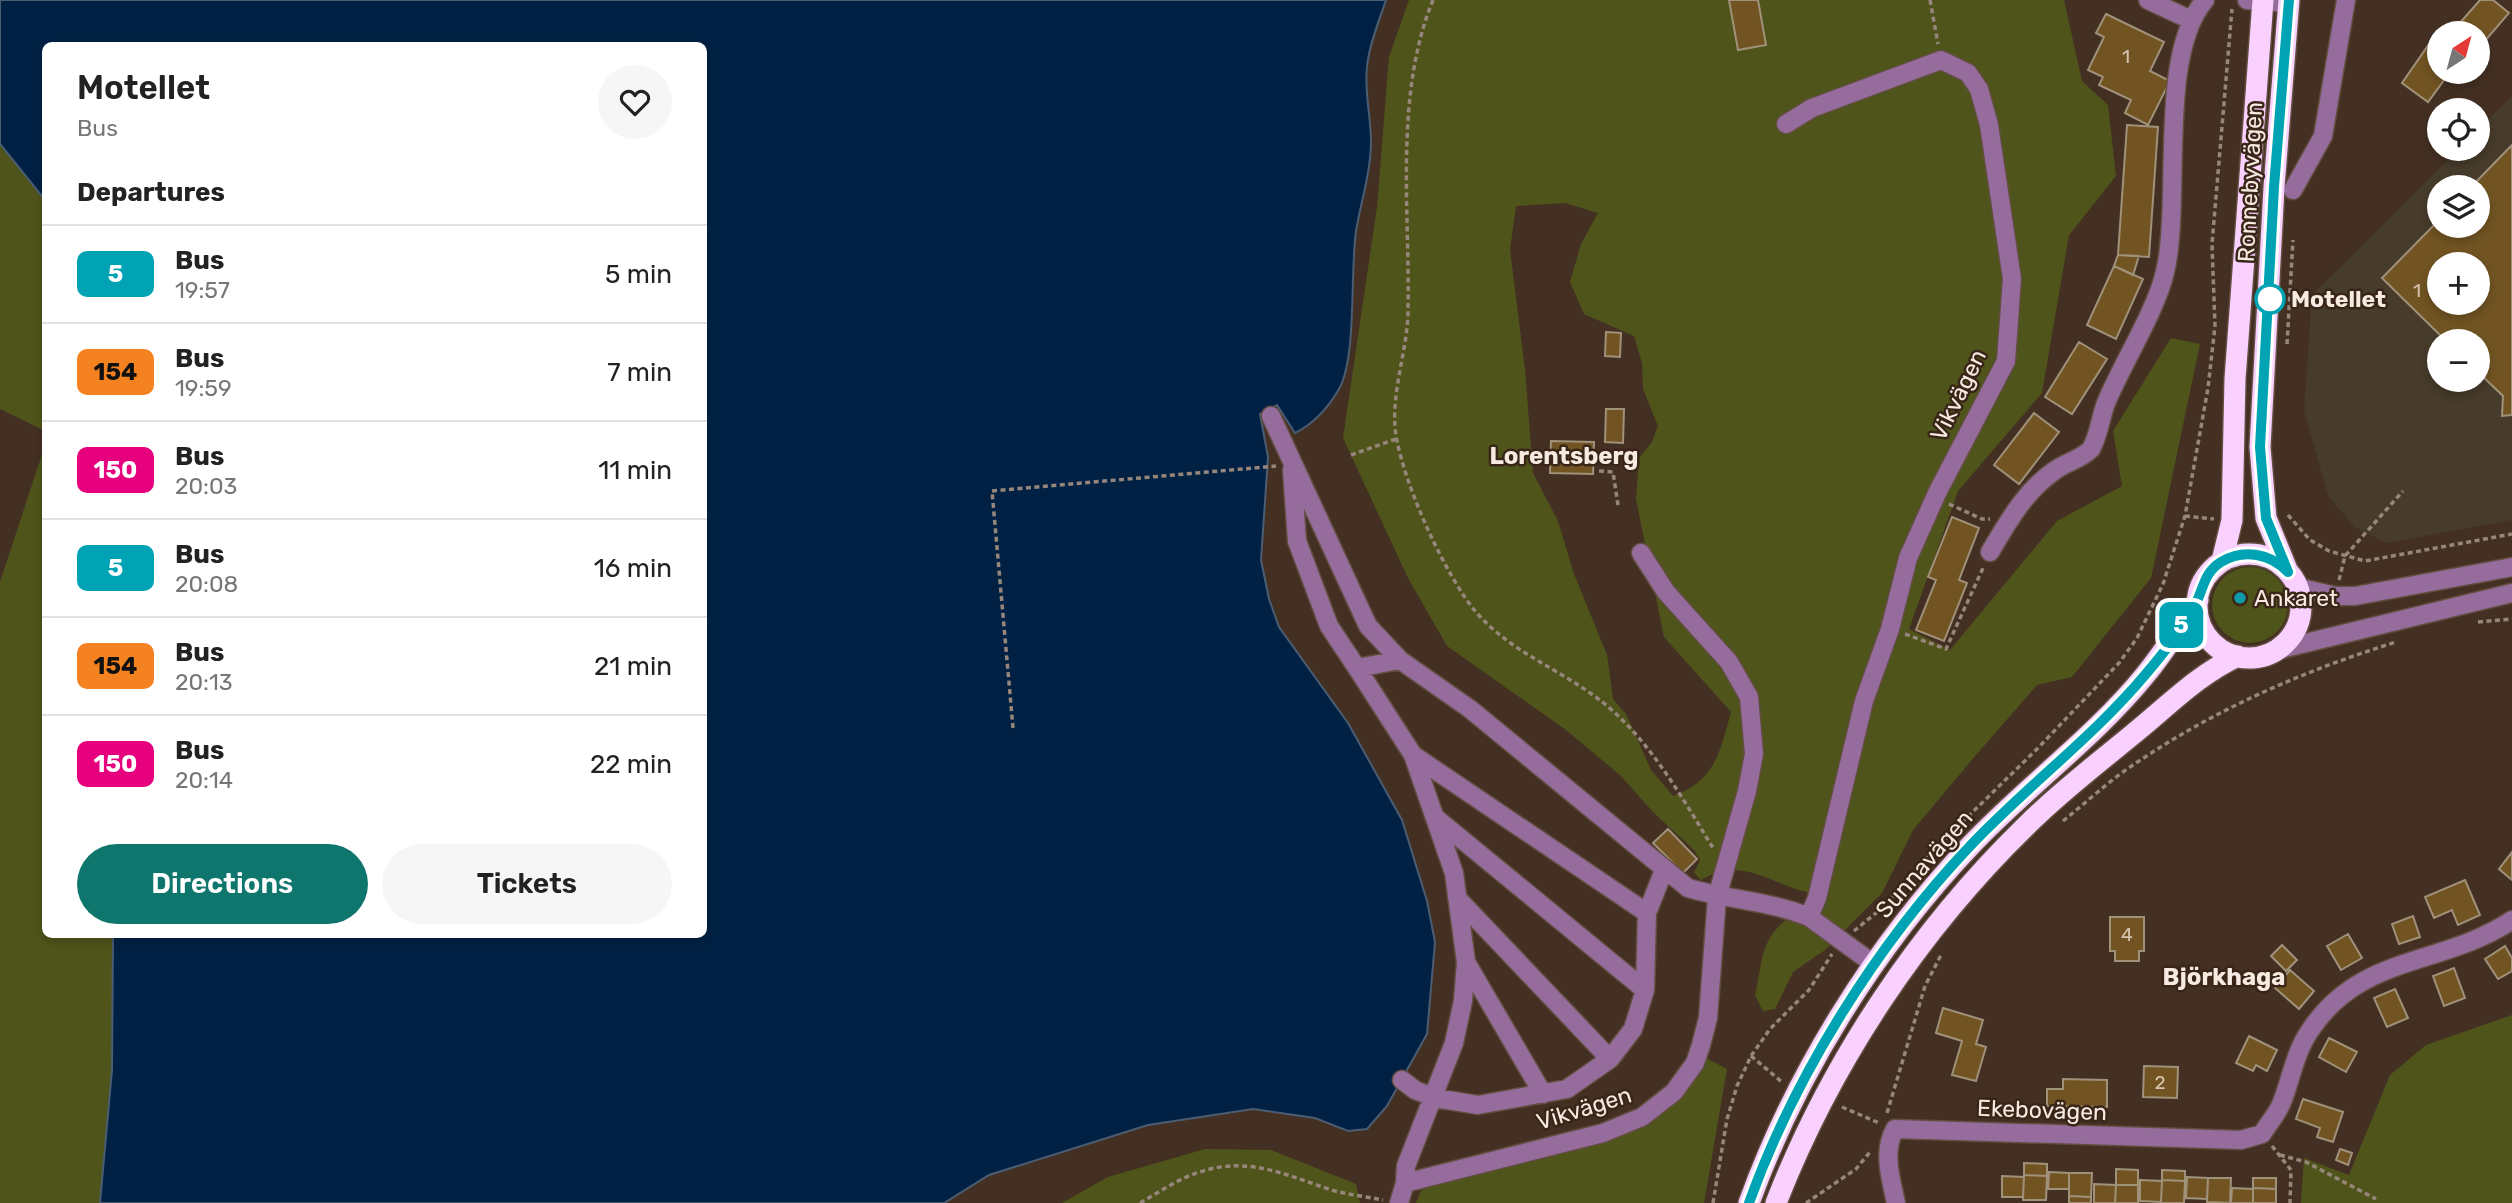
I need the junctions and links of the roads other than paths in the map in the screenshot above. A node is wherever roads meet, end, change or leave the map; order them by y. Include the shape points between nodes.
1 (2148, 0) edge
2 (2205, 0) edge
3 (2258, 0) edge
4 (2346, 0) edge
5 (2289, 1) edge
6 (2191, 20) junction
7 (1786, 124) dead end
8 (2293, 190) dead end
9 (1271, 415) dead end
10 (1284, 463) junction
11 (1990, 552) road end
12 (1641, 553) dead end
13 (2222, 561) junction
14 (2512, 566) edge
15 (2293, 580) junction
16 (2512, 593) edge
17 (2198, 600) junction
18 (2273, 651) junction
19 (2238, 656) junction
20 (1400, 660) junction
21 (1357, 668) junction
22 (1413, 755) junction
23 (1436, 818) junction
24 (1664, 870) junction
25 (1717, 897) junction
26 (1457, 898) junction
27 (1647, 913) junction
28 (1809, 917) junction
29 (2512, 920) edge
30 (1466, 962) junction
31 (1875, 965) junction
32 (1645, 990) junction
33 (1611, 1059) junction
34 (1402, 1080) dead end
35 (1543, 1094) junction
36 (1435, 1098) junction
37 (1405, 1183) junction
38 (1399, 1203) edge
39 (1749, 1203) edge
40 (1776, 1203) edge
41 (1896, 1203) edge

1 - 6 street
2 - 6 street
3 - 5 street
3 - 13 highway, Ronnebyvägen via 2235,379 2232,520
4 - 8 street via 2323,136
5 - 15 highway, Ronnebyvägen via 2260,447 2266,518
6 - 11 street via 2182,46 2165,274 2105,406 2091,449 2035,486
7 - 28 street, Vikvägen via 1812,108 1941,60 1968,73 1979,89 1989,125 2012,279 2006,361 1908,558 1890,629 1864,701 1823,877
9 - 10 street
10 - 20 street via 1368,626
10 - 21 street via 1297,541 1329,626
12 - 25 street, Vikvägen via 1665,592 1728,662 1749,696 1754,754
13 - 15 highway via 2256,554 2275,561
13 - 17 highway via 2205,578
14 - 15 street via 2356,596 2335,596
15 - 18 highway via 2301,601 2297,624 2285,643
16 - 18 street
17 - 19 highway via 2201,625 2210,639
17 - 31 highway, Sunnavägen via 2145,675 1972,844
18 - 19 highway
19 - 40 highway via 2199,677 2062,793 1956,900 1854,1044
20 - 21 street
20 - 24 street via 1470,709
21 - 22 street
22 - 23 street
22 - 27 street
23 - 26 street
23 - 32 street
24 - 25 street via 1688,888
24 - 27 street
25 - 28 street via 1773,904
25 - 37 street, Vikvägen via 1705,1033 1695,1063 1664,1103 1603,1133
26 - 30 street
26 - 33 street
27 - 32 street
28 - 31 street
29 - 41 street, Ekebovägen via 2488,936 2354,984 2307,1033 2281,1105 2262,1134 2241,1140 1895,1129 1888,1158
30 - 35 street
30 - 36 street via 1454,1043
31 - 39 highway, Sunnavägen via 1815,1063
32 - 33 street via 1633,1029
33 - 35 street via 1567,1089
34 - 36 street
35 - 36 street via 1478,1105
36 - 37 street via 1406,1166
37 - 38 street

